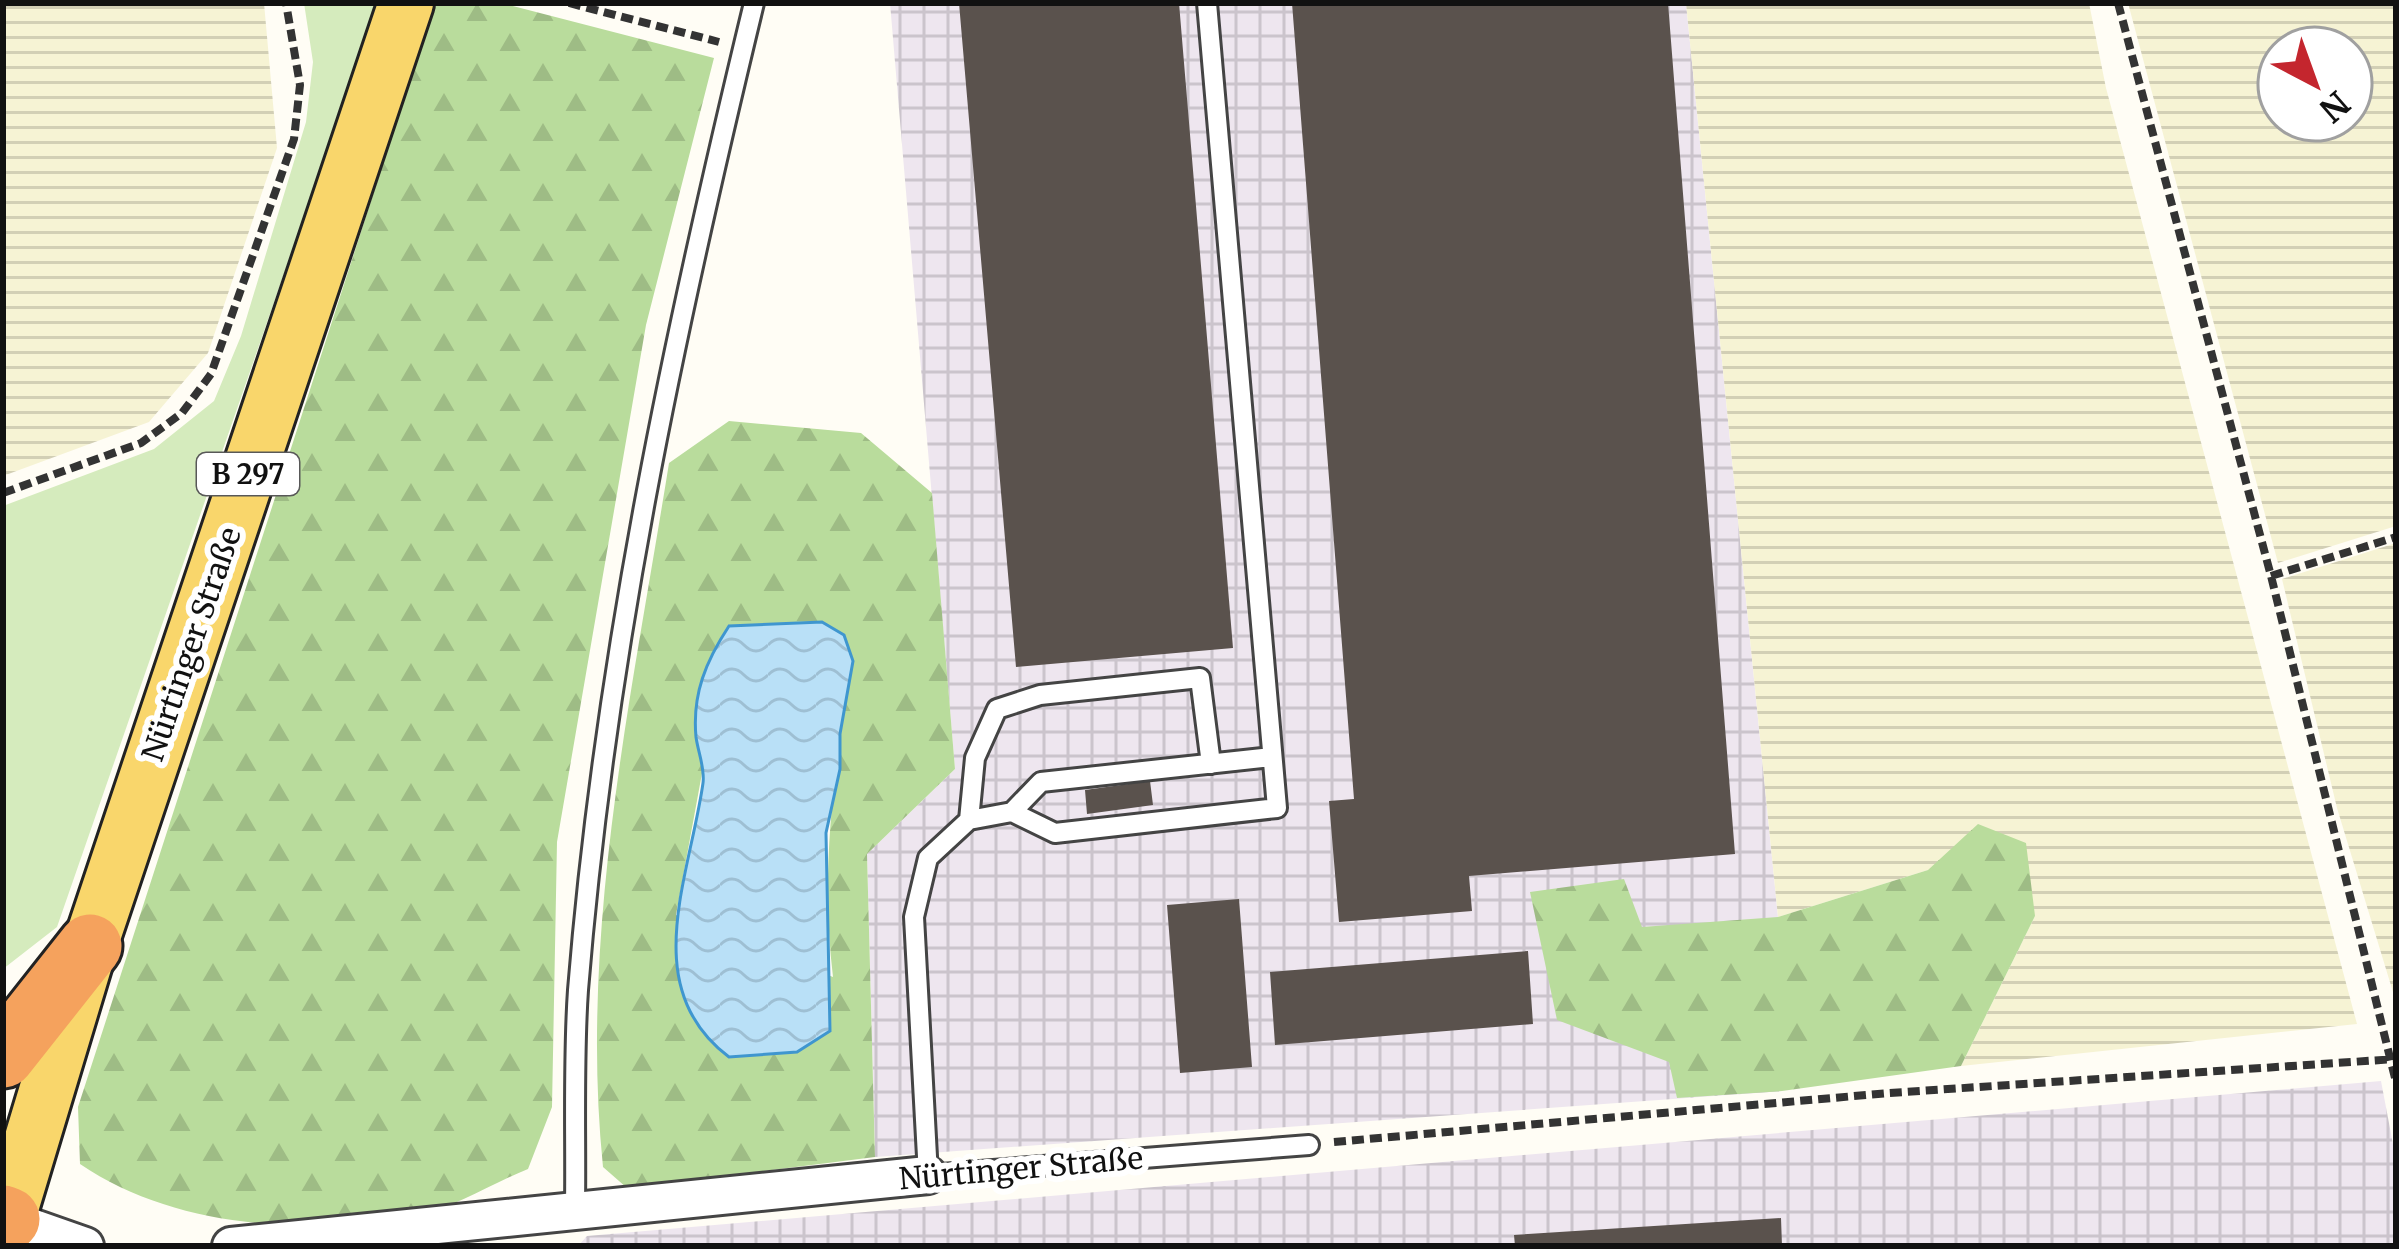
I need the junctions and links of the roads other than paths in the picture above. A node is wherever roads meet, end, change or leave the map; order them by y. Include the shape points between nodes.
1 (406, 3) edge
2 (754, 3) edge
3 (1208, 3) edge
4 (1272, 757) junction
5 (1211, 764) junction
6 (1012, 812) junction
7 (969, 820) junction
8 (90, 946) junction
9 (3, 1056) edge
10 (1309, 1145) road end
11 (928, 1175) junction
12 (574, 1209) junction
13 (5, 1224) edge
14 (85, 1246) edge
15 (231, 1246) edge

1 - 8 main road, Nürtinger Straße / B 297
2 - 12 lane via 627,580 578,994
3 - 4 lane
4 - 5 lane
4 - 6 lane via 1277,808 1054,833
5 - 6 lane via 1041,782
5 - 7 lane via 1200,678 1040,695 998,710 975,758
6 - 7 lane
7 - 11 lane via 928,858 914,917
8 - 9 highway
8 - 13 main road, Nürtinger Straße / B 297
10 - 11 lane, Nürtinger Straße
11 - 12 street, Nürtinger Straße
12 - 15 street, Nürtinger Straße
13 - 14 street, Nürtinger Straße

